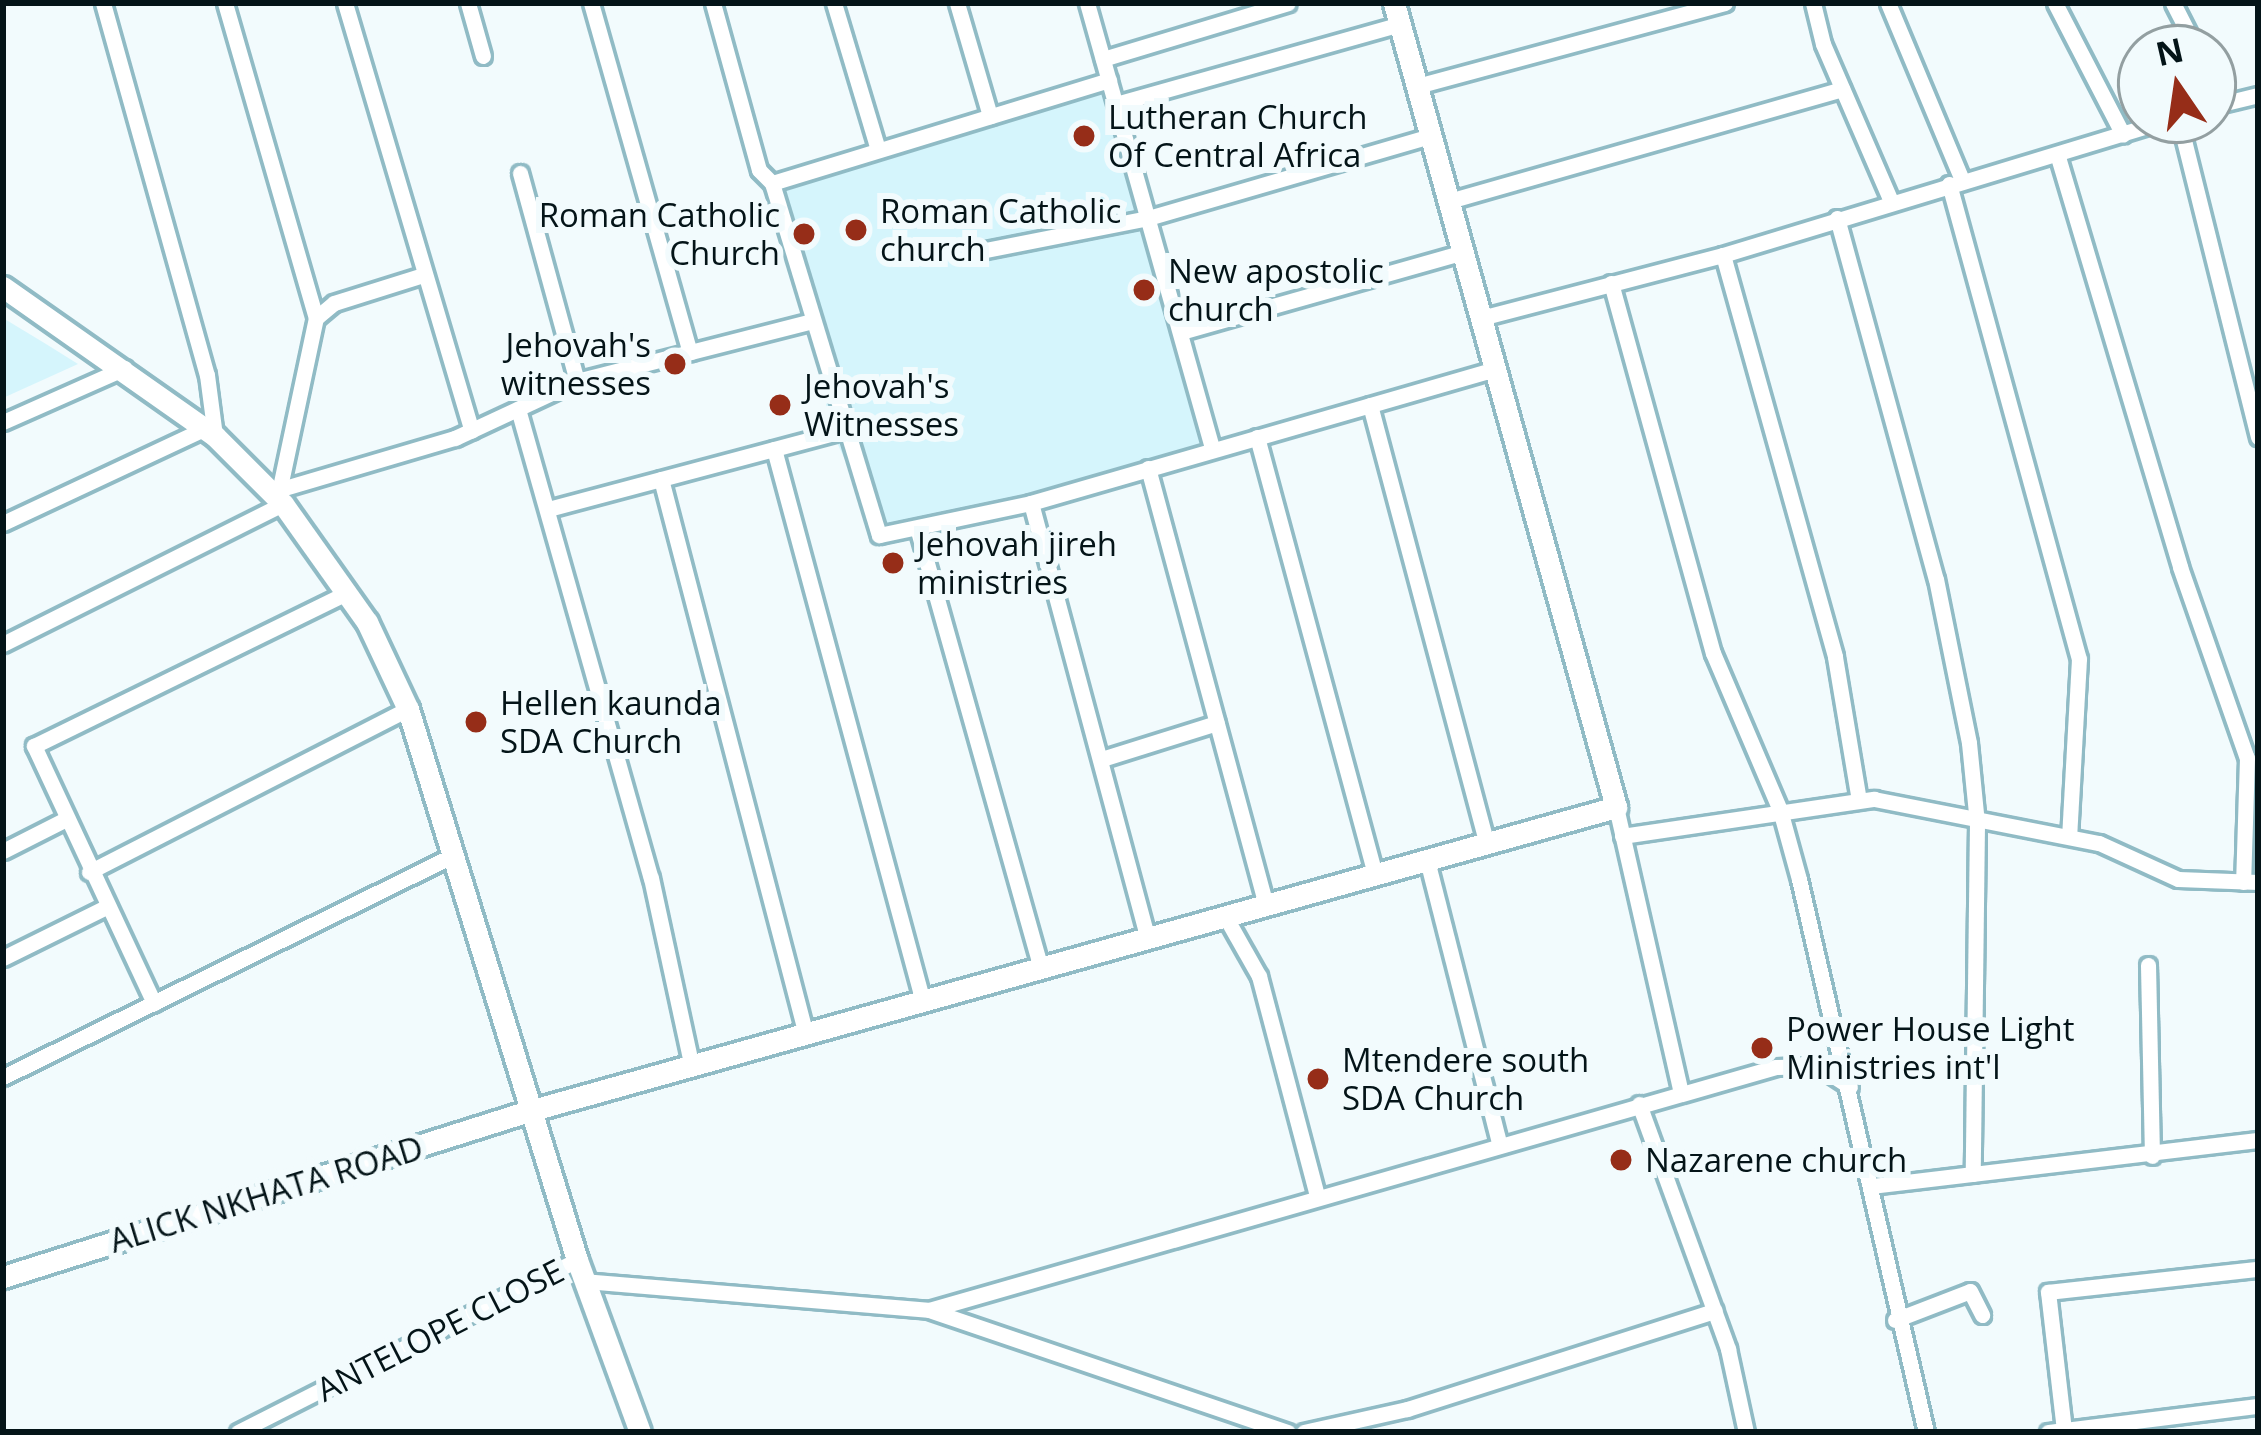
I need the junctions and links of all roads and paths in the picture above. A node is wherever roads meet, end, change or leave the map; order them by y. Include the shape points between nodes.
1 (104, 3) edge
2 (225, 3) edge
3 (345, 3) edge
4 (468, 3) edge
5 (590, 3) edge
6 (712, 3) edge
7 (835, 3) edge
8 (957, 3) edge
9 (1087, 3) edge
10 (1288, 3) edge
11 (1725, 3) edge
12 (1813, 3) edge
13 (1888, 3) edge
14 (2056, 3) edge
15 (1397, 14) edge
16 (483, 56) dead end
17 (1102, 59) junction
18 (1109, 80) junction
19 (1417, 86) junction
20 (1843, 89) junction
21 (1117, 104) junction
22 (990, 116) junction
23 (2117, 125) edge
24 (1430, 136) junction
25 (2117, 137) edge
26 (2185, 144) edge
27 (878, 150) junction
28 (2058, 157) junction
29 (520, 173) dead end
30 (1956, 182) junction
31 (772, 183) junction
32 (1448, 201) junction
33 (1891, 201) junction
34 (1148, 218) junction
35 (1837, 218) junction
36 (981, 251) dead end
37 (1462, 252) junction
38 (1723, 255) junction
39 (424, 275) junction
40 (1611, 283) junction
41 (3, 287) edge
42 (316, 318) junction
43 (1481, 318) junction
44 (812, 321) junction
45 (1180, 332) junction
46 (690, 352) junction
47 (125, 368) junction
48 (1495, 369) junction
49 (578, 381) junction
50 (1370, 405) junction
51 (518, 409) junction
52 (3, 422) edge
53 (2257, 429) edge
54 (844, 430) junction
55 (472, 431) junction
56 (210, 432) junction
57 (1257, 437) junction
58 (774, 449) junction
59 (1213, 450) junction
60 (1148, 468) junction
61 (661, 479) junction
62 (278, 494) junction
63 (1031, 503) junction
64 (548, 509) junction
65 (3, 523) edge
66 (918, 531) junction
67 (348, 592) junction
68 (3, 644) edge
69 (408, 709) junction
70 (1217, 723) junction
71 (1105, 758) junction
72 (1859, 800) junction
73 (1616, 807) junction
74 (1780, 810) junction
75 (64, 820) junction
76 (1977, 823) junction
77 (1622, 836) junction
78 (2069, 836) junction
79 (1487, 844) junction
80 (3, 850) edge
81 (452, 856) junction
82 (1427, 860) junction
83 (89, 872) junction
84 (1375, 874) junction
85 (2251, 882) edge
86 (1266, 906) junction
87 (106, 907) junction
88 (1225, 916) junction
89 (1148, 939) junction
90 (3, 958) edge
91 (2148, 965) dead end
92 (1041, 969) junction
93 (923, 1002) junction
94 (154, 1003) junction
95 (806, 1036) junction
96 (692, 1067) junction
97 (3, 1077) edge
98 (1850, 1087) junction
99 (1681, 1093) junction
100 (1639, 1105) junction
101 (530, 1111) junction
102 (2258, 1140) edge
103 (1499, 1143) junction
104 (2152, 1156) junction
105 (1973, 1174) junction
106 (1872, 1186) junction
107 (1317, 1195) junction
108 (2258, 1268) edge
109 (581, 1271) junction
110 (3, 1277) edge
111 (929, 1310) junction
112 (1715, 1311) junction
113 (1982, 1315) dead end
114 (1895, 1321) junction
115 (2258, 1406) edge
116 (2056, 1431) edge
117 (238, 1432) edge
118 (640, 1432) edge
119 (1288, 1432) edge
120 (1304, 1432) edge
121 (1746, 1432) edge
122 (1926, 1432) edge

1 - 56 street via 207,375
2 - 42 street
3 - 39 street
4 - 16 street
5 - 46 street
6 - 31 street via 759,170
7 - 27 street
8 - 22 street
9 - 17 street
10 - 17 street
11 - 19 street
12 - 20 street
13 - 30 street
14 - 23 street
15 - 19 main road
15 - 21 street
17 - 18 street
18 - 21 street
18 - 22 street
19 - 24 main road
20 - 32 street
20 - 33 street
21 - 34 street
22 - 27 street
24 - 32 main road
24 - 34 street
25 - 28 street
26 - 53 street
27 - 31 street
28 - 30 street
28 - 85 street via 2180,567 2247,758
29 - 49 street
30 - 33 street
30 - 78 street via 2079,659
31 - 44 street
32 - 37 main road
33 - 35 street
34 - 36 street
34 - 45 street
35 - 38 street
35 - 76 street via 1936,579
37 - 43 main road
37 - 45 street
38 - 40 street
38 - 72 street via 1835,657
39 - 42 street via 334,303
39 - 55 street
40 - 43 street
40 - 74 street via 1713,653
41 - 47 main road
42 - 62 street
43 - 48 main road
44 - 46 street
44 - 54 street
45 - 59 street
46 - 49 street
47 - 52 street
47 - 56 main road
48 - 50 street
48 - 73 main road
49 - 51 street
50 - 57 street
50 - 79 street
51 - 55 street
51 - 64 street
54 - 58 street
54 - 66 street via 873,530 890,537
55 - 62 street
56 - 62 main road
56 - 65 street
57 - 59 street
57 - 84 street
58 - 61 street
58 - 93 street
59 - 60 street
60 - 63 street
60 - 70 street
61 - 64 street
61 - 95 street
62 - 67 main road
62 - 68 street
63 - 66 street
63 - 71 street
64 - 96 street via 652,878
66 - 92 street
67 - 69 main road
67 - 75 street via 118,711 40,741 34,752
69 - 81 main road
69 - 83 street
70 - 71 street
70 - 86 street
71 - 89 street
72 - 74 street
72 - 76 street
73 - 77 street
73 - 79 main road, ALICK NKHATA ROAD
74 - 77 street
74 - 98 street
75 - 80 street
75 - 83 street
76 - 78 street
76 - 105 street
77 - 99 street
78 - 85 street via 2121,850 2178,879
79 - 82 main road, ALICK NKHATA ROAD
81 - 94 street
81 - 101 main road
82 - 84 main road, ALICK NKHATA ROAD
82 - 103 street
83 - 87 street
84 - 86 main road, ALICK NKHATA ROAD
86 - 88 main road, ALICK NKHATA ROAD
87 - 90 street
87 - 94 street
88 - 89 main road, ALICK NKHATA ROAD
88 - 107 street via 1258,976
89 - 92 main road, ALICK NKHATA ROAD
91 - 104 street
92 - 93 main road, ALICK NKHATA ROAD
93 - 95 main road, ALICK NKHATA ROAD
94 - 97 street
95 - 96 main road, ALICK NKHATA ROAD
96 - 101 main road, ALICK NKHATA ROAD
98 - 99 street via 1805,1065
98 - 106 street
99 - 100 street
100 - 103 street
100 - 112 street
101 - 109 main road
101 - 110 main road, ALICK NKHATA ROAD
102 - 104 street
103 - 107 street
104 - 105 street
105 - 106 street
106 - 114 street
107 - 111 street
108 - 116 street via 2048,1292
109 - 111 street
109 - 117 street, ANTELOPE CLOSE
109 - 118 main road
111 - 119 street
112 - 120 street via 1407,1409
112 - 121 street
113 - 114 street via 1970,1291
114 - 122 street
115 - 116 street

